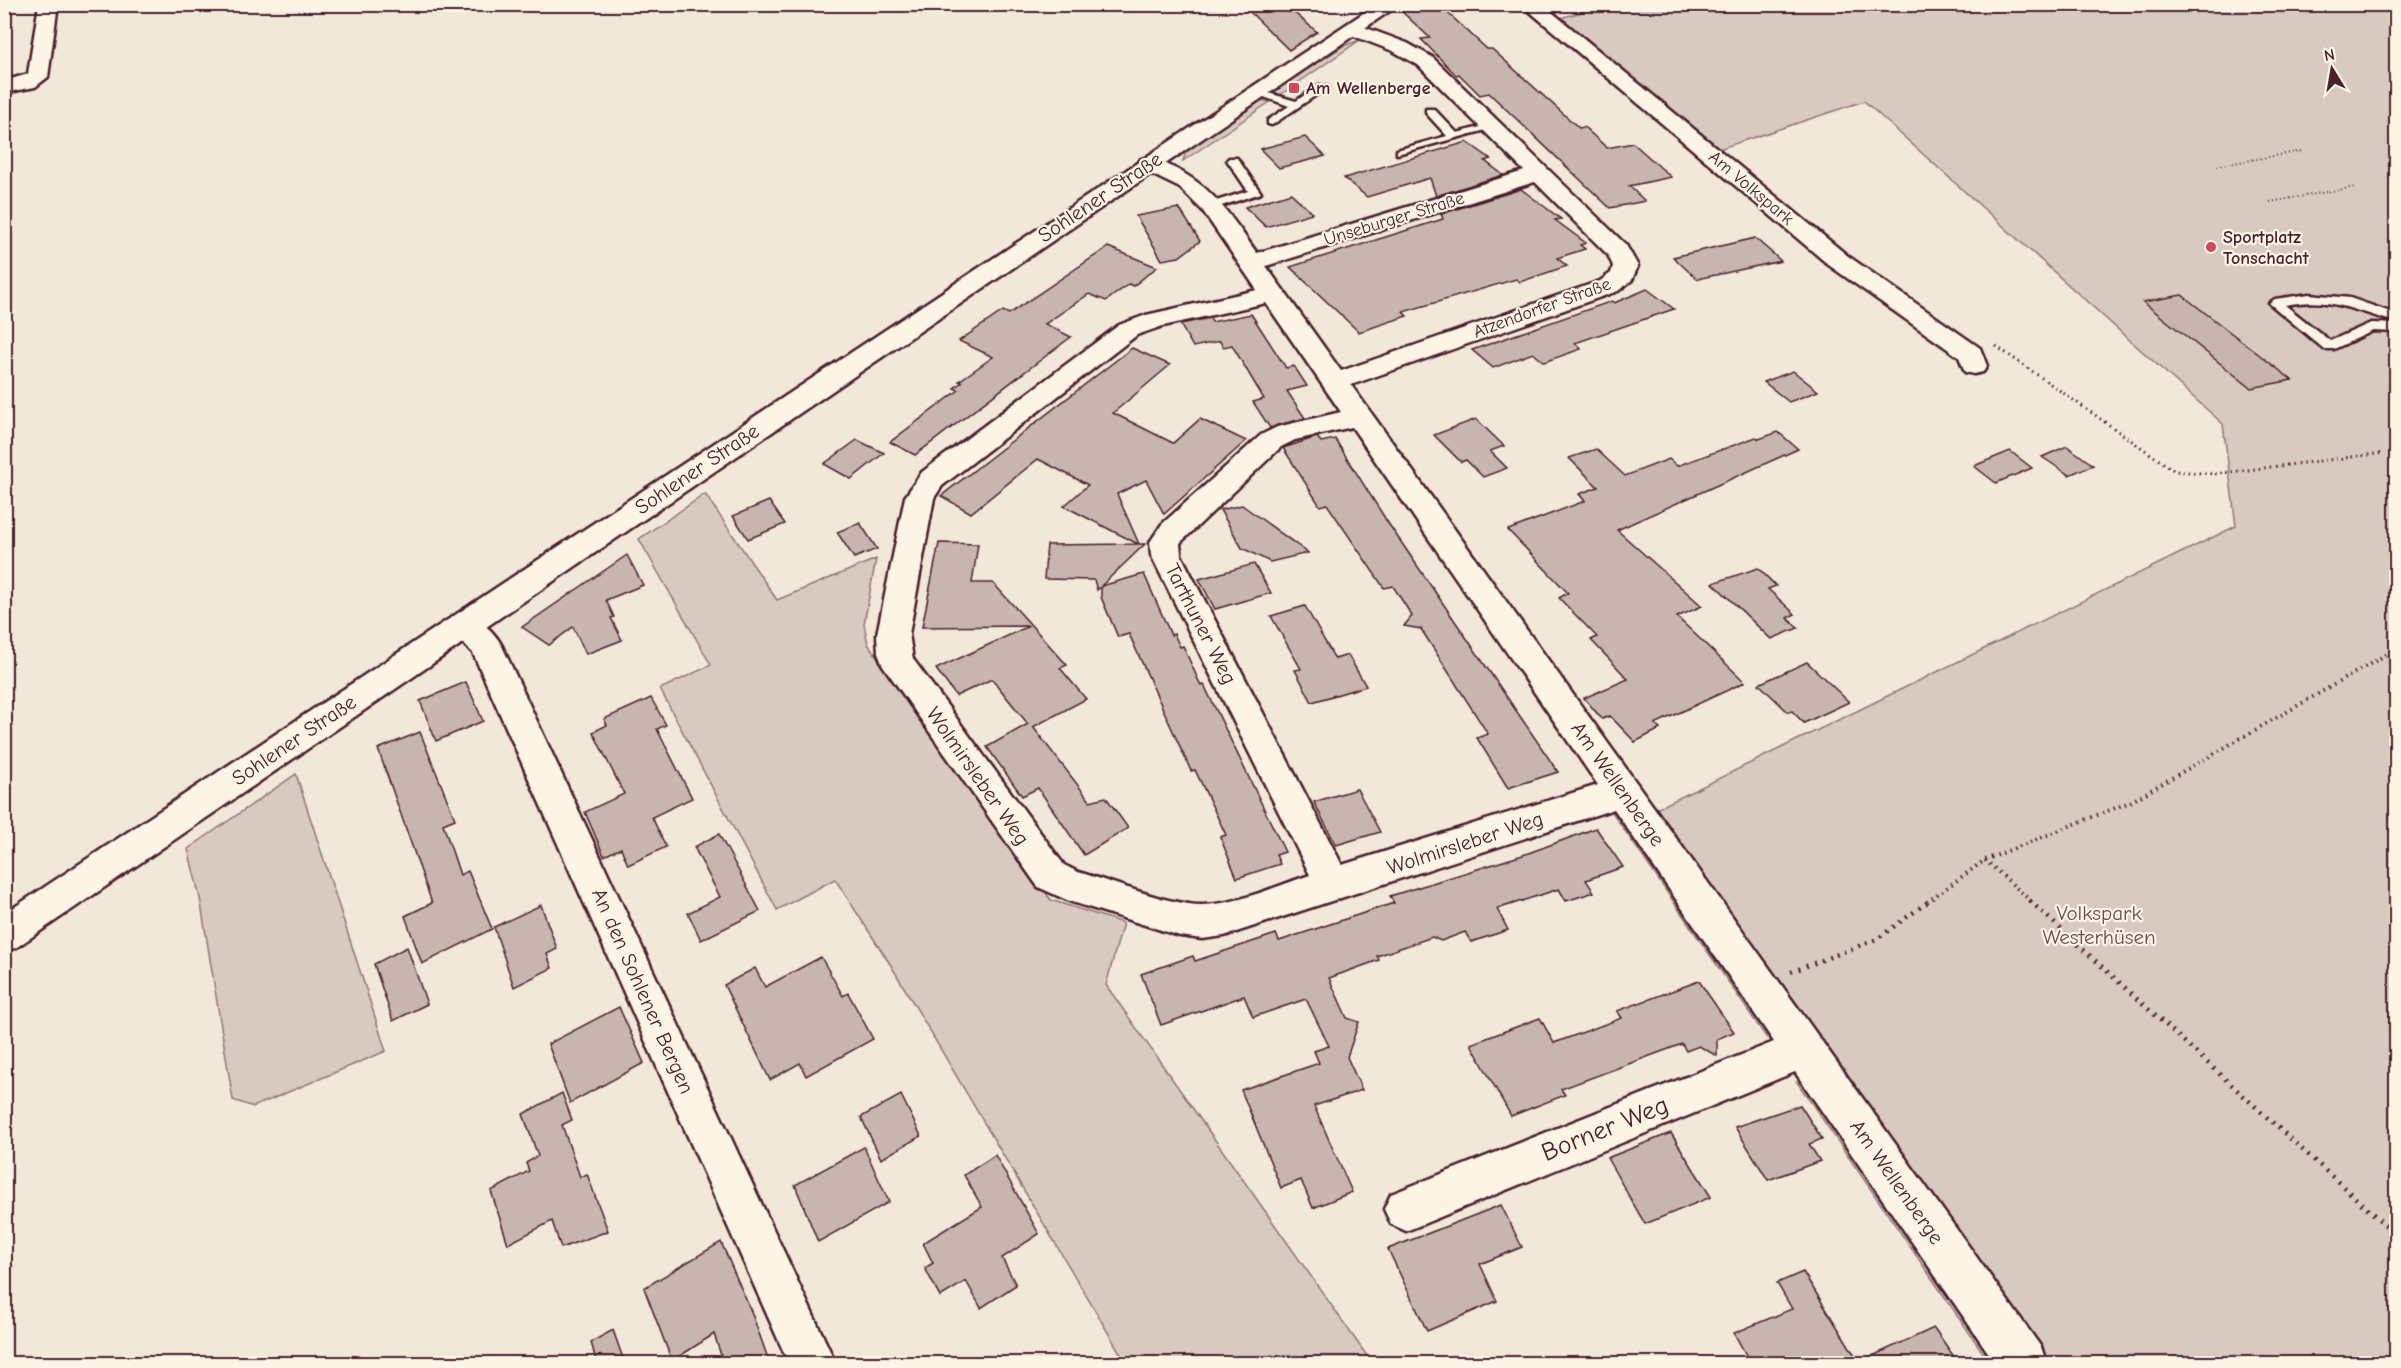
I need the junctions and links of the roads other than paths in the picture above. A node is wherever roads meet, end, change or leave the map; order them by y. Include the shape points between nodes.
1 (49, 4) edge
2 (1391, 4) edge
3 (1530, 4) edge
4 (1353, 29) junction
5 (4, 87) edge
6 (1323, 87) dead end
7 (1258, 93) junction
8 (1298, 105) junction
9 (1430, 111) dead end
10 (1272, 122) dead end
11 (1492, 127) junction
12 (1454, 137) junction
13 (1401, 152) dead end
14 (1233, 160) dead end
15 (1149, 164) junction
16 (1539, 174) junction
17 (1211, 206) junction
18 (1250, 263) junction
19 (1271, 294) junction
20 (2397, 318) edge
21 (2397, 328) edge
22 (1974, 366) dead end
23 (1334, 382) junction
24 (1359, 417) junction
25 (464, 626) junction
26 (1623, 792) junction
27 (1334, 886) junction
28 (4, 935) edge
29 (1804, 1049) junction
30 (1406, 1209) dead end
31 (813, 1364) edge
32 (2024, 1364) edge

1 - 5 street via 38,77
2 - 4 street, Sohlener Straße
3 - 22 street, Am Volkspark via 1839,261 1971,354
4 - 7 street, Sohlener Straße
4 - 11 street, Atzendorfer Straße via 1420,58
6 - 8 lane
7 - 8 lane
7 - 15 street, Sohlener Straße
8 - 10 lane
9 - 12 lane
11 - 12 lane
11 - 16 street, Atzendorfer Straße
12 - 13 lane
14 - 17 lane via 1256,192
15 - 17 street, Am Wellenberge via 1188,183
15 - 25 street, Sohlener Straße
16 - 18 street, Unseburger Straße
16 - 23 street, Atzendorfer Straße via 1623,257 1624,276 1609,286
17 - 18 street, Am Wellenberge
18 - 19 street, Am Wellenberge
19 - 23 street, Am Wellenberge
19 - 27 street, Wolmirsleber Weg via 1155,320 1128,330 932,479 919,504 893,649 898,664 1040,864 1060,881 1196,922 1224,919
20 - 21 lane via 2342,298 2302,297 2275,303 2330,346 2371,327
23 - 24 street, Am Wellenberge
24 - 26 street, Am Wellenberge
24 - 27 street, Tarthuner Weg via 1287,433 1271,441 1173,531 1164,546
25 - 28 street, Sohlener Straße
25 - 31 street, An den Sohlener Bergen via 486,645
26 - 27 street, Wolmirsleber Weg
26 - 29 street, Am Wellenberge
29 - 30 street, Borner Weg
29 - 32 street, Am Wellenberge

